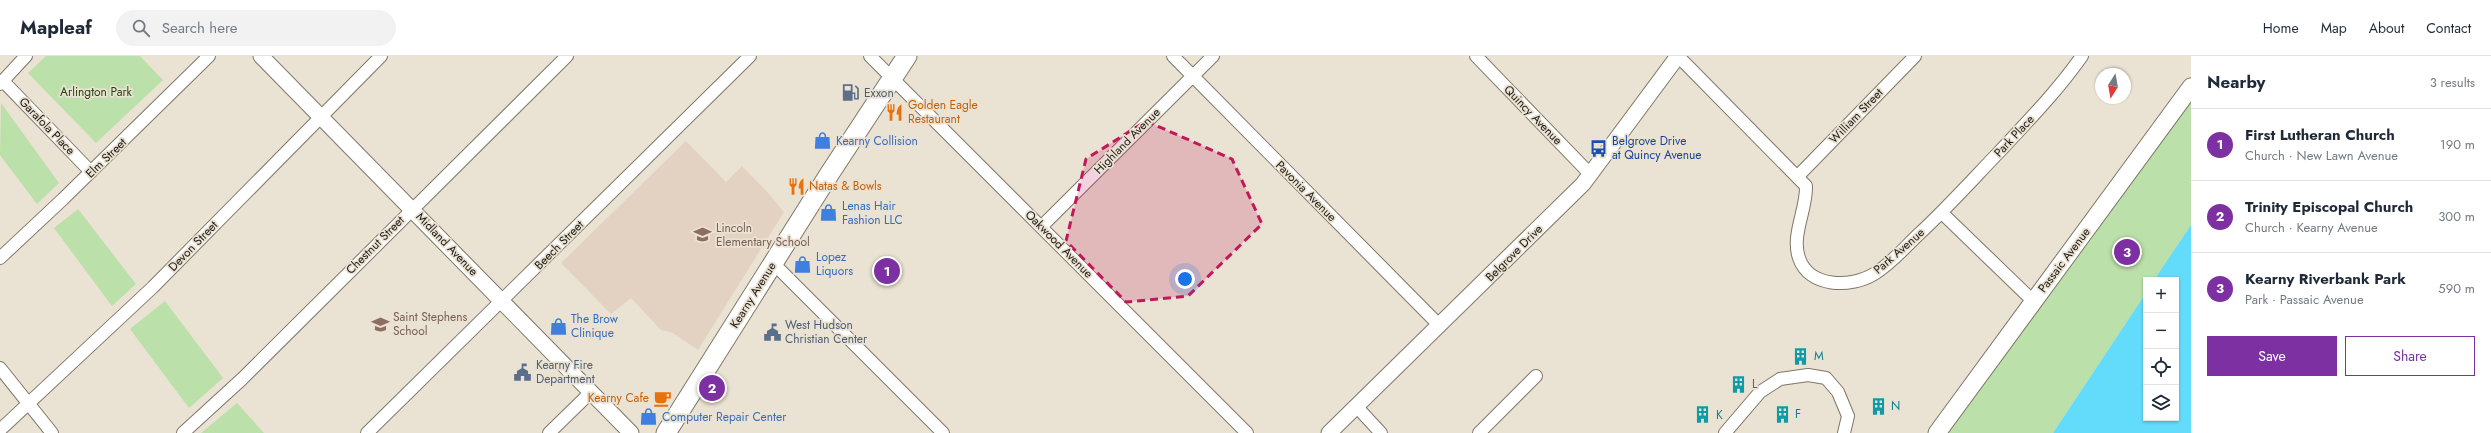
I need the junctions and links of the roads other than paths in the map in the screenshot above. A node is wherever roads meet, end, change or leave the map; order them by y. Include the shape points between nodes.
1 (26, 56) edge
2 (209, 56) edge
3 (261, 56) edge
4 (381, 56) edge
5 (566, 56) edge
6 (750, 56) edge
7 (870, 56) edge
8 (907, 56) edge
9 (1173, 56) edge
10 (1212, 56) edge
11 (1476, 56) edge
12 (1678, 56) edge
13 (1915, 56) edge
14 (2082, 56) edge
15 (1192, 76) junction
16 (892, 78) junction
17 (2, 82) edge
18 (2191, 87) edge
19 (320, 116) junction
20 (91, 172) junction
21 (1591, 175) junction
22 (1798, 176) junction
23 (412, 208) junction
24 (1942, 213) junction
25 (1042, 226) junction
26 (0, 258) edge
27 (773, 263) junction
28 (502, 301) junction
29 (2034, 301) junction
30 (1440, 326) junction
31 (0, 368) edge
32 (1536, 376) dead end
33 (590, 393) junction
34 (29, 403) junction
35 (1356, 406) junction
36 (0, 430) edge
37 (52, 433) edge
38 (183, 433) edge
39 (367, 433) edge
40 (549, 433) edge
41 (631, 433) edge
42 (666, 433) edge
43 (943, 433) edge
44 (1246, 433) edge
45 (1329, 433) edge
46 (1381, 433) edge
47 (1479, 433) edge
48 (1725, 433) edge
49 (1844, 433) edge
50 (1937, 433) edge

1 - 17 street
2 - 20 street, Elm Street
3 - 19 street, Midland Avenue
4 - 19 street, Devon Street
5 - 23 street, Chestnut Street
6 - 28 street, Beech Street
7 - 16 street, Oakwood Avenue
8 - 16 main road, Kearny Avenue
9 - 15 street, Pavonia Avenue
10 - 15 street, Highland Avenue
11 - 21 street, Quincy Avenue
12 - 21 street, Belgrove Drive
12 - 22 street, Park Avenue
13 - 22 street, William Street
14 - 24 street, Park Place via 2061,86
15 - 25 street, Highland Avenue
15 - 30 street, Pavonia Avenue
16 - 25 street, Oakwood Avenue
16 - 27 main road, Kearny Avenue
17 - 20 street, Garafola Place
18 - 29 main road, Passaic Avenue
19 - 23 street, Midland Avenue
19 - 34 street, Devon Street via 153,287
20 - 26 street, Elm Street
21 - 30 street, Belgrove Drive
22 - 24 street, Park Avenue via 1806,186 1806,200 1797,247 1799,258 1806,270 1818,279 1832,283 1848,283 1873,274
23 - 28 street, Midland Avenue
23 - 38 street, Chestnut Street via 242,379
24 - 29 street
25 - 44 street, Oakwood Avenue
27 - 42 main road, Kearny Avenue
27 - 43 street
28 - 33 street, Midland Avenue
28 - 39 street, Beech Street
29 - 50 main road, Passaic Avenue
30 - 35 street, Belgrove Drive
31 - 34 street
32 - 47 street
33 - 40 street
33 - 41 street, Midland Avenue
34 - 36 street, Devon Street
34 - 37 street
35 - 45 street, Belgrove Drive
35 - 46 street
48 - 49 street via 1767,388 1780,379 1808,375 1826,378 1838,392 1848,416

